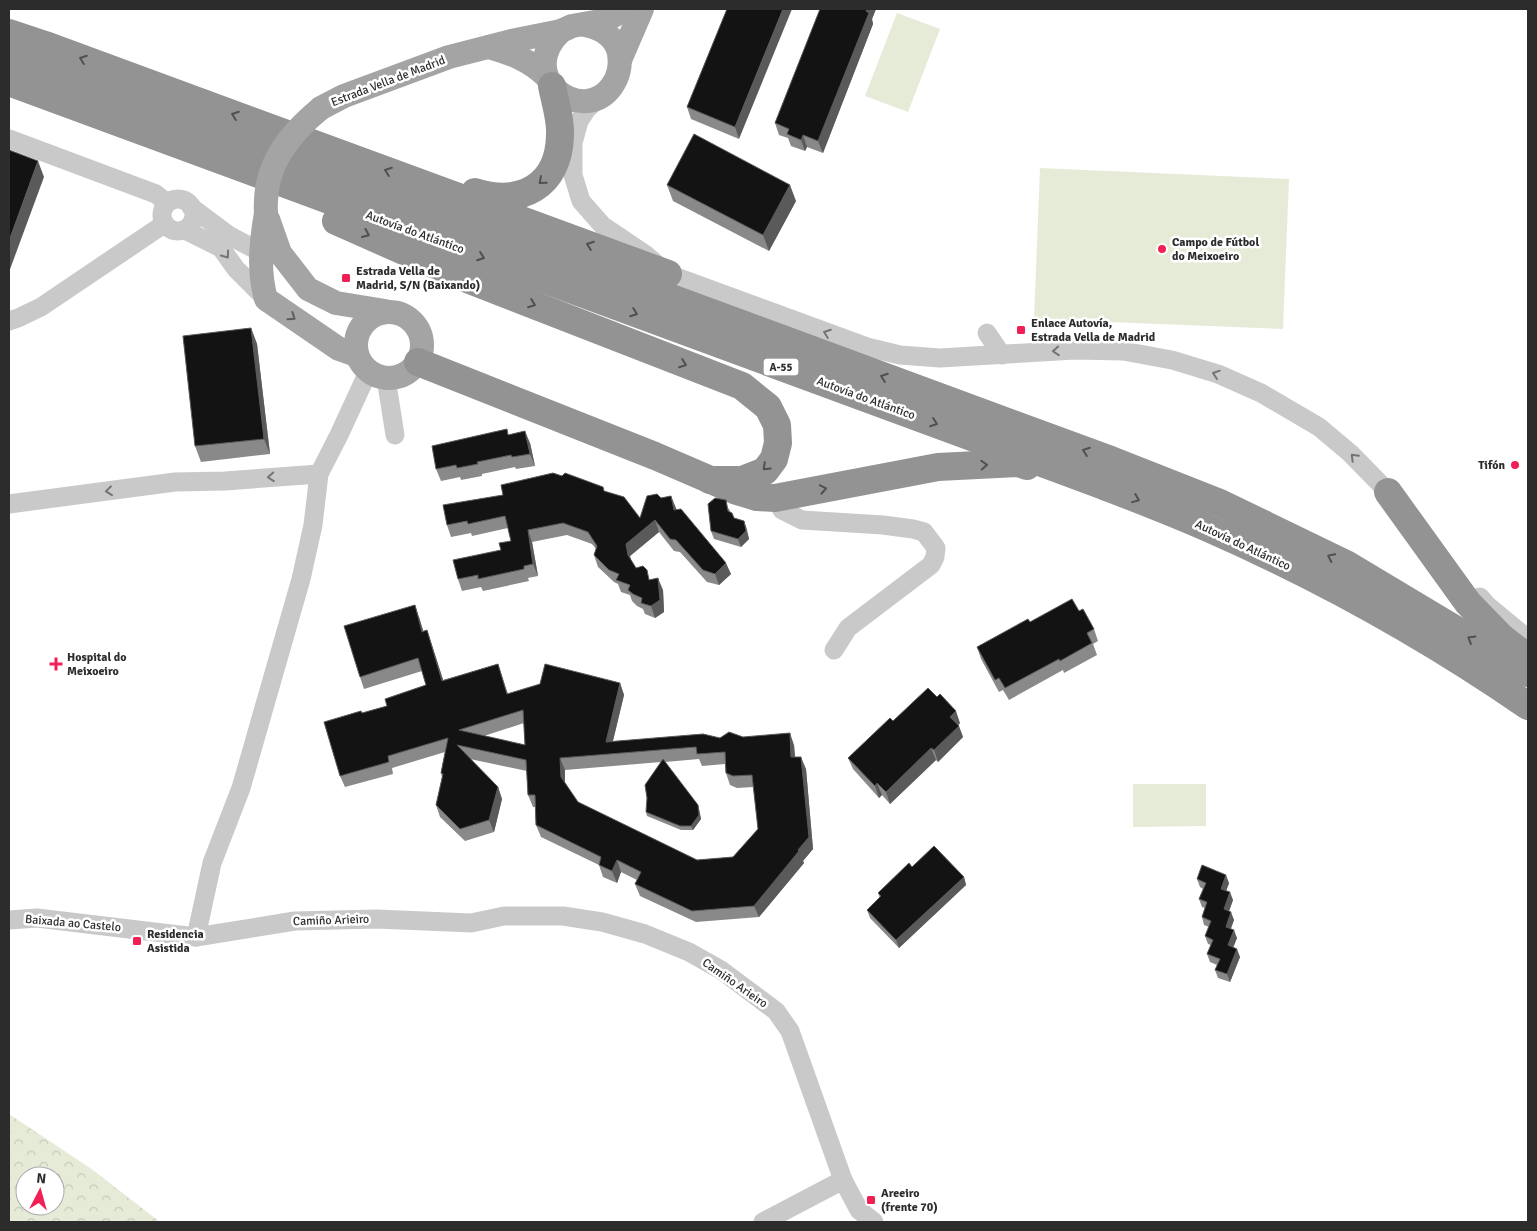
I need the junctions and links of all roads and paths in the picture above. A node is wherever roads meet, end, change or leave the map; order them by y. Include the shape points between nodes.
1 (626, 9) edge
2 (642, 9) edge
3 (585, 25) junction
4 (560, 31) junction
5 (9, 33) edge
6 (489, 47) junction
7 (9, 59) edge
8 (620, 60) junction
9 (549, 81) junction
10 (9, 82) edge
11 (602, 95) junction
12 (9, 101) edge
13 (9, 138) edge
14 (413, 180) junction
15 (167, 203) junction
16 (191, 207) junction
17 (266, 213) junction
18 (164, 224) junction
19 (185, 230) junction
20 (262, 253) junction
21 (668, 274) junction
22 (266, 299) junction
23 (336, 304) junction
24 (385, 311) junction
25 (9, 321) edge
26 (987, 333) dead end
27 (1002, 355) junction
28 (418, 362) junction
29 (370, 368) junction
30 (395, 435) dead end
31 (319, 474) junction
32 (710, 480) junction
33 (1099, 484) junction
34 (1388, 492) junction
35 (775, 498) junction
36 (9, 504) edge
37 (1528, 639) edge
38 (834, 650) dead end
39 (1528, 658) edge
40 (1477, 671) junction
41 (1528, 673) edge
42 (1528, 706) edge
43 (1528, 720) edge
44 (9, 920) edge
45 (196, 937) junction
46 (843, 1180) junction
47 (763, 1222) edge
48 (874, 1222) edge

1 - 3 main road, Estrada Vella de Madrid via 606,20
2 - 8 main road
3 - 4 main road, Estrada Vella de Madrid
3 - 8 main road via 596,27 609,36 618,49
4 - 6 main road, Estrada Vella de Madrid
4 - 9 main road via 546,51 544,64
14 -> 5 highway
6 - 9 main road via 533,64
6 - 17 main road, Estrada Vella de Madrid, bridge via 449,57 344,96 321,108 286,142 271,168 264,197
41 -> 7 highway, Autovía do Atlántico / A-55 via 1346,564 1211,499 310,166
8 - 11 main road via 616,80
9 - 11 main road via 560,94 570,99 592,100
9 -> 14 highway via 560,134 559,151 547,179 524,192 507,196 490,196 447,183
10 -> 33 highway, Autovía do Atlántico / A-55
11 - 21 street via 579,121 572,143 573,175 581,201 603,226
12 -> 32 highway via 332,219 467,279 742,386 768,407 777,425 778,443 774,459 765,471 742,480
13 - 15 street via 156,194
21 -> 14 highway
15 - 16 street via 178,199
15 - 18 street via 162,213
16 - 19 street via 193,220
16 - 20 street via 230,236
17 - 20 main road, Estrada Vella de Madrid
17 - 23 main road, Estrada Vella de Madrid via 280,253 308,289
18 - 19 street via 170,230
18 - 25 street via 41,307
19 -> 22 street via 220,248
20 - 22 main road, Estrada Vella de Madrid via 261,282
20 - 23 main road, Estrada Vella de Madrid via 295,295 316,305
27 -> 21 street via 940,358 900,355 867,347
22 -> 29 main road
23 - 24 main road, Estrada Vella de Madrid
24 - 28 main road via 406,316 420,331 422,352
24 - 29 main road via 367,319 356,336 355,345
26 - 27 street
34 -> 27 street via 1319,427 1261,393 1218,374 1172,360 1123,351 1075,350
28 - 29 main road via 404,375 395,378
28 - 32 highway
29 - 30 street
29 - 31 street
31 -> 36 street via 175,482
31 - 45 street via 313,525 301,579 241,788 212,863
32 - 35 highway via 757,497
35 -> 33 highway via 938,467 1018,463
33 -> 40 highway, Autovía do Atlántico / A-55 via 1208,528 1336,588
34 - 37 street via 1417,521 1487,605
34 - 39 highway via 1468,603
35 - 38 street via 782,510 802,520 913,529 924,532 936,548 931,565 848,628
40 - 42 highway, Autovía do Atlántico / A-55
40 - 43 street
44 - 45 street, Baixada ao Castelo via 36,918
45 - 46 street, Camiño Arieiro via 295,921 377,919 471,923 504,916 564,916 645,934 689,952 721,970 776,1011 790,1030
46 - 47 street
46 - 48 street, Camiño Arieiro via 859,1210

